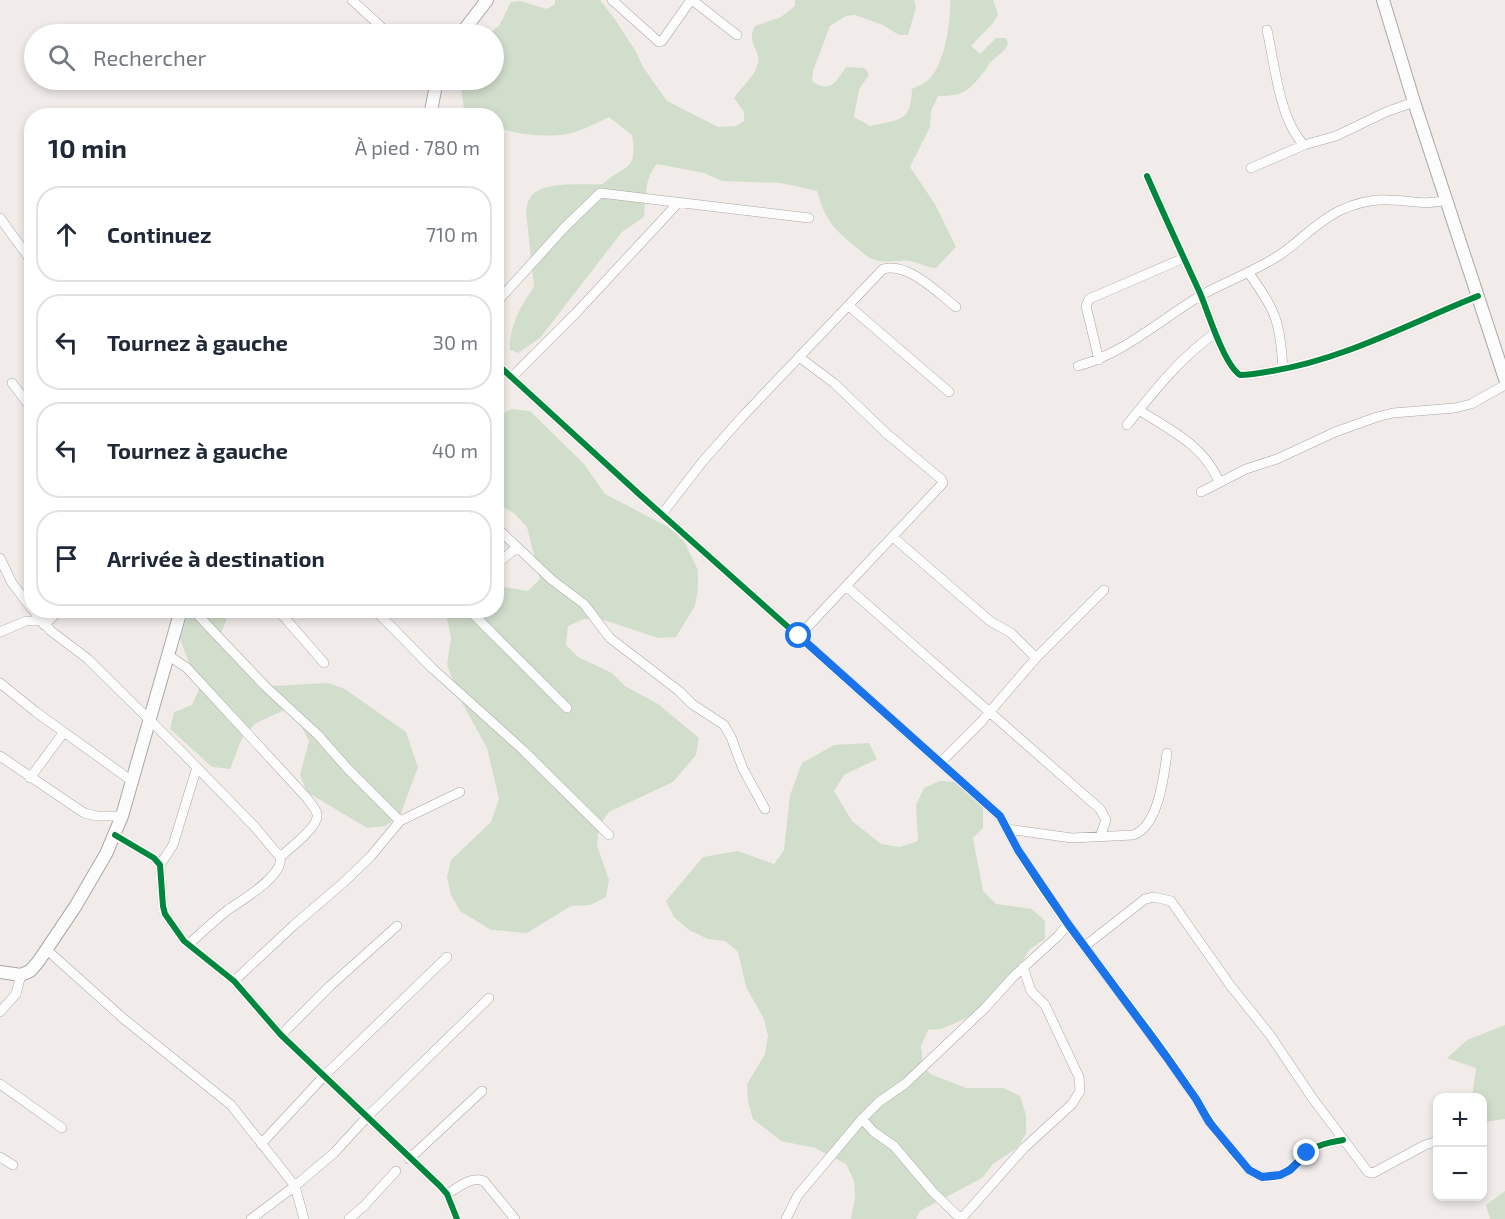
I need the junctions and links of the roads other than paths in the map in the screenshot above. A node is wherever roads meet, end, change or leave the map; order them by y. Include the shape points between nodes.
1 (352, 0) edge
2 (487, 0) edge
3 (612, 0) edge
4 (691, 0) edge
5 (1383, 0) edge
6 (378, 24) edge
7 (469, 24) edge
8 (1267, 30) dead end
9 (737, 35) dead end
10 (435, 90) edge
11 (1414, 102) junction
12 (432, 108) edge
13 (1304, 145) junction
14 (1251, 168) dead end
15 (1147, 176) dead end
16 (1446, 200) junction
17 (678, 203) junction
18 (0, 218) edge
19 (809, 218) dead end
20 (24, 251) edge
21 (1184, 258) junction
22 (1248, 272) junction
23 (504, 294) edge
24 (1201, 296) junction
25 (1478, 296) junction
26 (849, 306) junction
27 (956, 307) dead end
28 (1215, 333) junction
29 (799, 357) junction
30 (1099, 360) junction
31 (1078, 366) dead end
32 (1283, 369) junction
33 (504, 370) edge
34 (512, 377) junction
35 (1505, 379) edge
36 (12, 382) dead end
37 (1505, 385) edge
38 (949, 392) dead end
39 (24, 399) edge
40 (1139, 410) junction
41 (1127, 425) dead end
42 (1219, 482) junction
43 (1201, 492) dead end
44 (662, 514) junction
45 (504, 535) edge
46 (893, 537) junction
47 (517, 547) junction
48 (0, 558) edge
49 (504, 559) edge
50 (0, 574) edge
51 (12, 583) junction
52 (846, 586) junction
53 (1104, 590) dead end
54 (24, 599) edge
55 (39, 618) edge
56 (50, 618) edge
57 (179, 618) edge
58 (201, 618) edge
59 (285, 618) edge
60 (383, 618) edge
61 (477, 618) edge
62 (43, 623) junction
63 (0, 632) edge
64 (799, 636) junction
65 (168, 655) junction
66 (1036, 658) junction
67 (324, 663) dead end
68 (0, 682) edge
69 (567, 708) dead end
70 (989, 712) junction
71 (148, 719) junction
72 (64, 732) junction
73 (1167, 753) dead end
74 (0, 756) edge
75 (941, 762) junction
76 (197, 766) junction
77 (30, 778) junction
78 (132, 781) junction
79 (460, 792) dead end
80 (765, 810) dead end
81 (122, 816) junction
82 (400, 821) junction
83 (1008, 828) junction
84 (115, 835) junction
85 (609, 835) dead end
86 (1100, 837) junction
87 (280, 857) junction
88 (160, 865) junction
89 (1068, 924) junction
90 (397, 926) dead end
91 (189, 944) junction
92 (1085, 946) junction
93 (47, 950) junction
94 (447, 957) dead end
95 (1023, 967) junction
96 (0, 972) edge
97 (21, 975) junction
98 (234, 981) junction
99 (489, 998) dead end
100 (0, 1012) edge
101 (281, 1035) junction
102 (325, 1075) junction
103 (0, 1084) edge
104 (482, 1091) dead end
105 (367, 1117) junction
106 (862, 1119) junction
107 (62, 1128) dead end
108 (1343, 1140) junction
109 (1433, 1142) edge
110 (261, 1144) junction
111 (0, 1157) edge
112 (410, 1159) junction
113 (13, 1165) dead end
114 (396, 1171) dead end
115 (295, 1186) junction
116 (447, 1194) junction
117 (251, 1219) edge
118 (304, 1219) edge
119 (349, 1219) edge
120 (457, 1219) edge
121 (515, 1219) edge
122 (786, 1219) edge
123 (961, 1219) edge

1 - 6 street
2 - 7 main road
3 - 4 street via 660,42
4 - 9 street
5 - 11 main road
8 - 13 street via 1287,115 1293,132
10 - 12 main road
11 - 13 street via 1336,136
11 - 16 main road
13 - 14 street
15 - 21 street
16 - 22 street via 1427,204 1387,200 1357,204 1328,217 1278,256
16 - 25 main road
17 - 19 street
17 - 23 street via 598,194
17 - 34 street
18 - 20 street
21 - 24 street
21 - 30 street via 1089,299 1086,306
22 - 24 street
22 - 32 street via 1275,313
24 - 28 street
24 - 30 street
25 - 32 street via 1360,346 1311,364
25 - 35 main road
26 - 27 street via 878,273 891,267 907,270
26 - 29 street
26 - 38 street
28 - 32 street via 1240,375
28 - 40 street via 1178,364
29 - 44 street via 703,461
29 - 46 street via 834,383 943,481
30 - 31 street
33 - 34 street
34 - 44 street
36 - 39 street
37 - 42 street via 1463,406 1377,417
40 - 41 street
40 - 42 street via 1196,447
42 - 43 street
44 - 64 street
45 - 47 street
46 - 52 street
46 - 66 street
47 - 49 street
47 - 80 street via 584,604 610,638 724,725
48 - 51 street
50 - 51 street
51 - 54 street
52 - 64 street
52 - 70 street
53 - 66 street
55 - 62 street
56 - 62 street
57 - 65 main road
58 - 82 street
59 - 67 street
60 - 85 street
61 - 69 street
62 - 63 street via 26,621
62 - 71 street via 88,659
64 - 75 street
65 - 71 main road
65 - 87 street via 187,668 317,812 314,826
66 - 70 street
68 - 72 street
70 - 75 street
70 - 86 street via 1100,810 1106,820
71 - 76 street
71 - 78 main road
72 - 77 street
72 - 78 street
73 - 86 street via 1161,791 1144,831 1133,836
74 - 77 street
75 - 83 street
76 - 87 street
76 - 88 street via 173,845
77 - 81 street via 84,813
78 - 81 main road
79 - 82 street
81 - 84 main road
82 - 98 street via 343,883
83 - 86 street via 1072,838
83 - 89 street via 1018,850
84 - 88 street
84 - 93 main road
87 - 91 street via 278,870 269,879
88 - 91 street via 165,914
89 - 92 street
89 - 95 street
90 - 101 street
91 - 98 street
92 - 108 street via 1209,1122 1249,1170 1262,1177 1280,1175 1319,1146
92 - 108 street via 1145,899 1171,901
93 - 97 main road
93 - 110 street via 124,1019 231,1105
94 - 102 street
95 - 106 street via 906,1083
95 - 123 street via 1031,991 1045,1005 1079,1077 1080,1091
96 - 97 main road
97 - 100 street via 16,994
98 - 101 street
99 - 105 street
101 - 102 street
102 - 105 street
102 - 110 street
103 - 107 street
104 - 112 street
105 - 112 street
105 - 115 street via 334,1153
106 - 122 street via 798,1195
106 - 123 street via 894,1146
108 - 109 street via 1370,1173
110 - 115 street
111 - 113 street
112 - 116 street
114 - 119 street
115 - 117 street
115 - 118 street
116 - 120 street
116 - 121 street via 471,1180 484,1181

